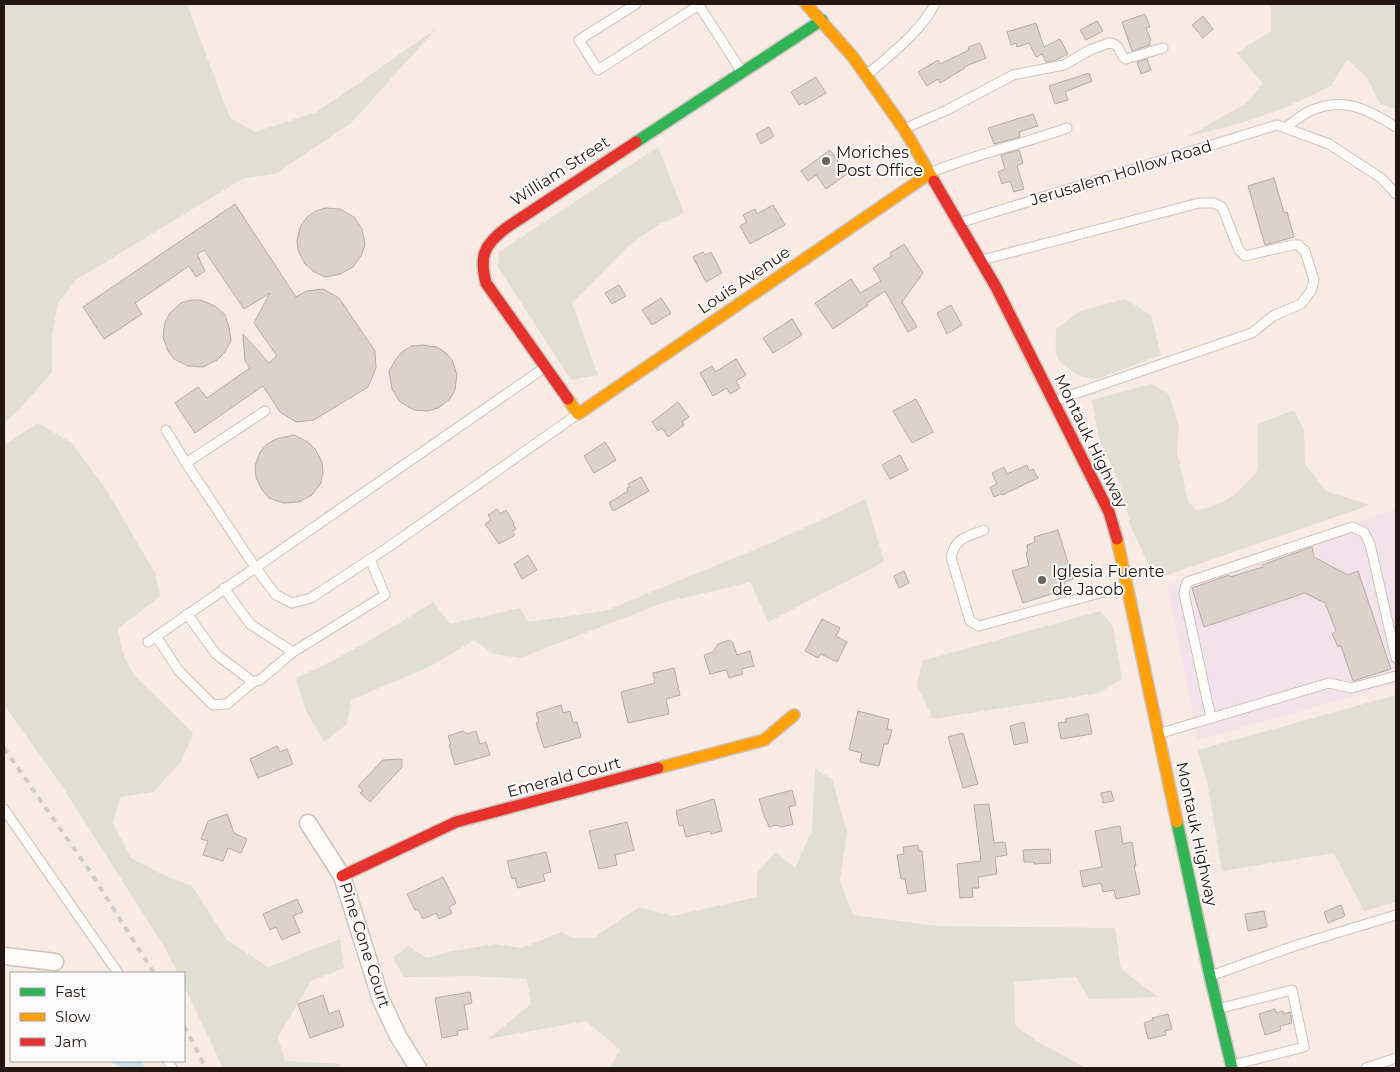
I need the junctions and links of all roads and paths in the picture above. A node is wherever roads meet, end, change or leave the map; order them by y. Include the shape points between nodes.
1 (636, 4) edge
2 (699, 4) edge
3 (806, 4) edge
4 (935, 4) edge
5 (822, 20) junction
6 (1163, 48) dead end
7 (742, 72) junction
8 (865, 76) junction
9 (1396, 127) edge
10 (1068, 128) dead end
11 (1285, 128) junction
12 (904, 129) junction
13 (929, 174) junction
14 (1396, 194) edge
15 (958, 224) junction
16 (980, 260) junction
17 (546, 367) junction
18 (1054, 401) junction
19 (265, 411) dead end
20 (578, 414) junction
21 (166, 430) dead end
22 (186, 462) junction
23 (984, 530) dead end
24 (370, 559) junction
25 (255, 567) junction
26 (1128, 585) junction
27 (224, 588) junction
28 (187, 614) junction
29 (156, 636) junction
30 (148, 642) dead end
31 (293, 652) junction
32 (1396, 658) edge
33 (1396, 676) edge
34 (253, 682) junction
35 (794, 716) dead end
36 (1211, 718) junction
37 (1158, 734) junction
38 (4, 809) edge
39 (308, 823) dead end
40 (342, 876) junction
41 (1396, 915) edge
42 (4, 956) edge
43 (55, 962) dead end
44 (117, 972) edge
45 (1210, 976) junction
46 (1218, 1008) junction
47 (1396, 1058) edge
48 (1232, 1067) edge
49 (418, 1068) edge
50 (1366, 1068) edge

1 - 2 lane via 579,40 598,70
2 - 7 lane
3 - 5 street, Montauk Highway
4 - 8 lane via 926,20
5 - 7 street, William Street
5 - 8 street, Montauk Highway
6 - 12 lane via 1126,59 1114,44 1109,43 1064,65 1014,75
7 - 17 street, William Street via 490,240 482,266 486,283
8 - 12 street, Montauk Highway
9 - 11 lane via 1373,112 1335,103 1308,112
10 - 13 lane via 956,162
11 - 14 lane, Jerusalem Hollow Road via 1351,156 1381,178
11 - 15 lane, Jerusalem Hollow Road via 1276,125
12 - 13 street, Montauk Highway
13 - 15 street, Montauk Highway
13 - 20 street, Louis Avenue
15 - 16 street, Montauk Highway
16 - 18 street, Montauk Highway
16 - 18 lane via 1199,203 1214,203 1222,207 1239,250 1245,256 1292,245 1298,245 1305,251 1314,280 1311,291 1301,304 1273,316 1252,333
17 - 20 street, William Street
17 - 25 lane
18 - 26 street, Montauk Highway via 1109,512
19 - 22 lane
20 - 24 lane
21 - 22 lane
22 - 25 lane
23 - 26 lane via 959,540 951,556 970,621 978,626
24 - 25 lane via 310,598 292,602 276,595
24 - 31 lane via 385,595
25 - 27 lane
26 - 37 street, Montauk Highway
27 - 28 lane
27 - 31 lane via 250,624
28 - 29 lane
28 - 34 lane via 216,654
29 - 30 lane
29 - 34 lane via 179,672 213,705 227,704
31 - 34 lane via 260,680
32 - 36 lane via 1370,544 1364,532 1352,527 1188,582 1184,593
33 - 36 lane via 1351,688 1329,683
35 - 40 street, Emerald Court via 764,740 456,822
36 - 37 lane
37 - 45 street, Montauk Highway
38 - 44 lane
39 - 40 street, Pine Cone Court
40 - 49 street, Pine Cone Court via 382,1000 398,1036
41 - 45 lane
42 - 43 street
45 - 46 street, Montauk Highway
46 - 48 street, Montauk Highway
46 - 48 lane via 1292,990 1304,1047
47 - 50 lane

